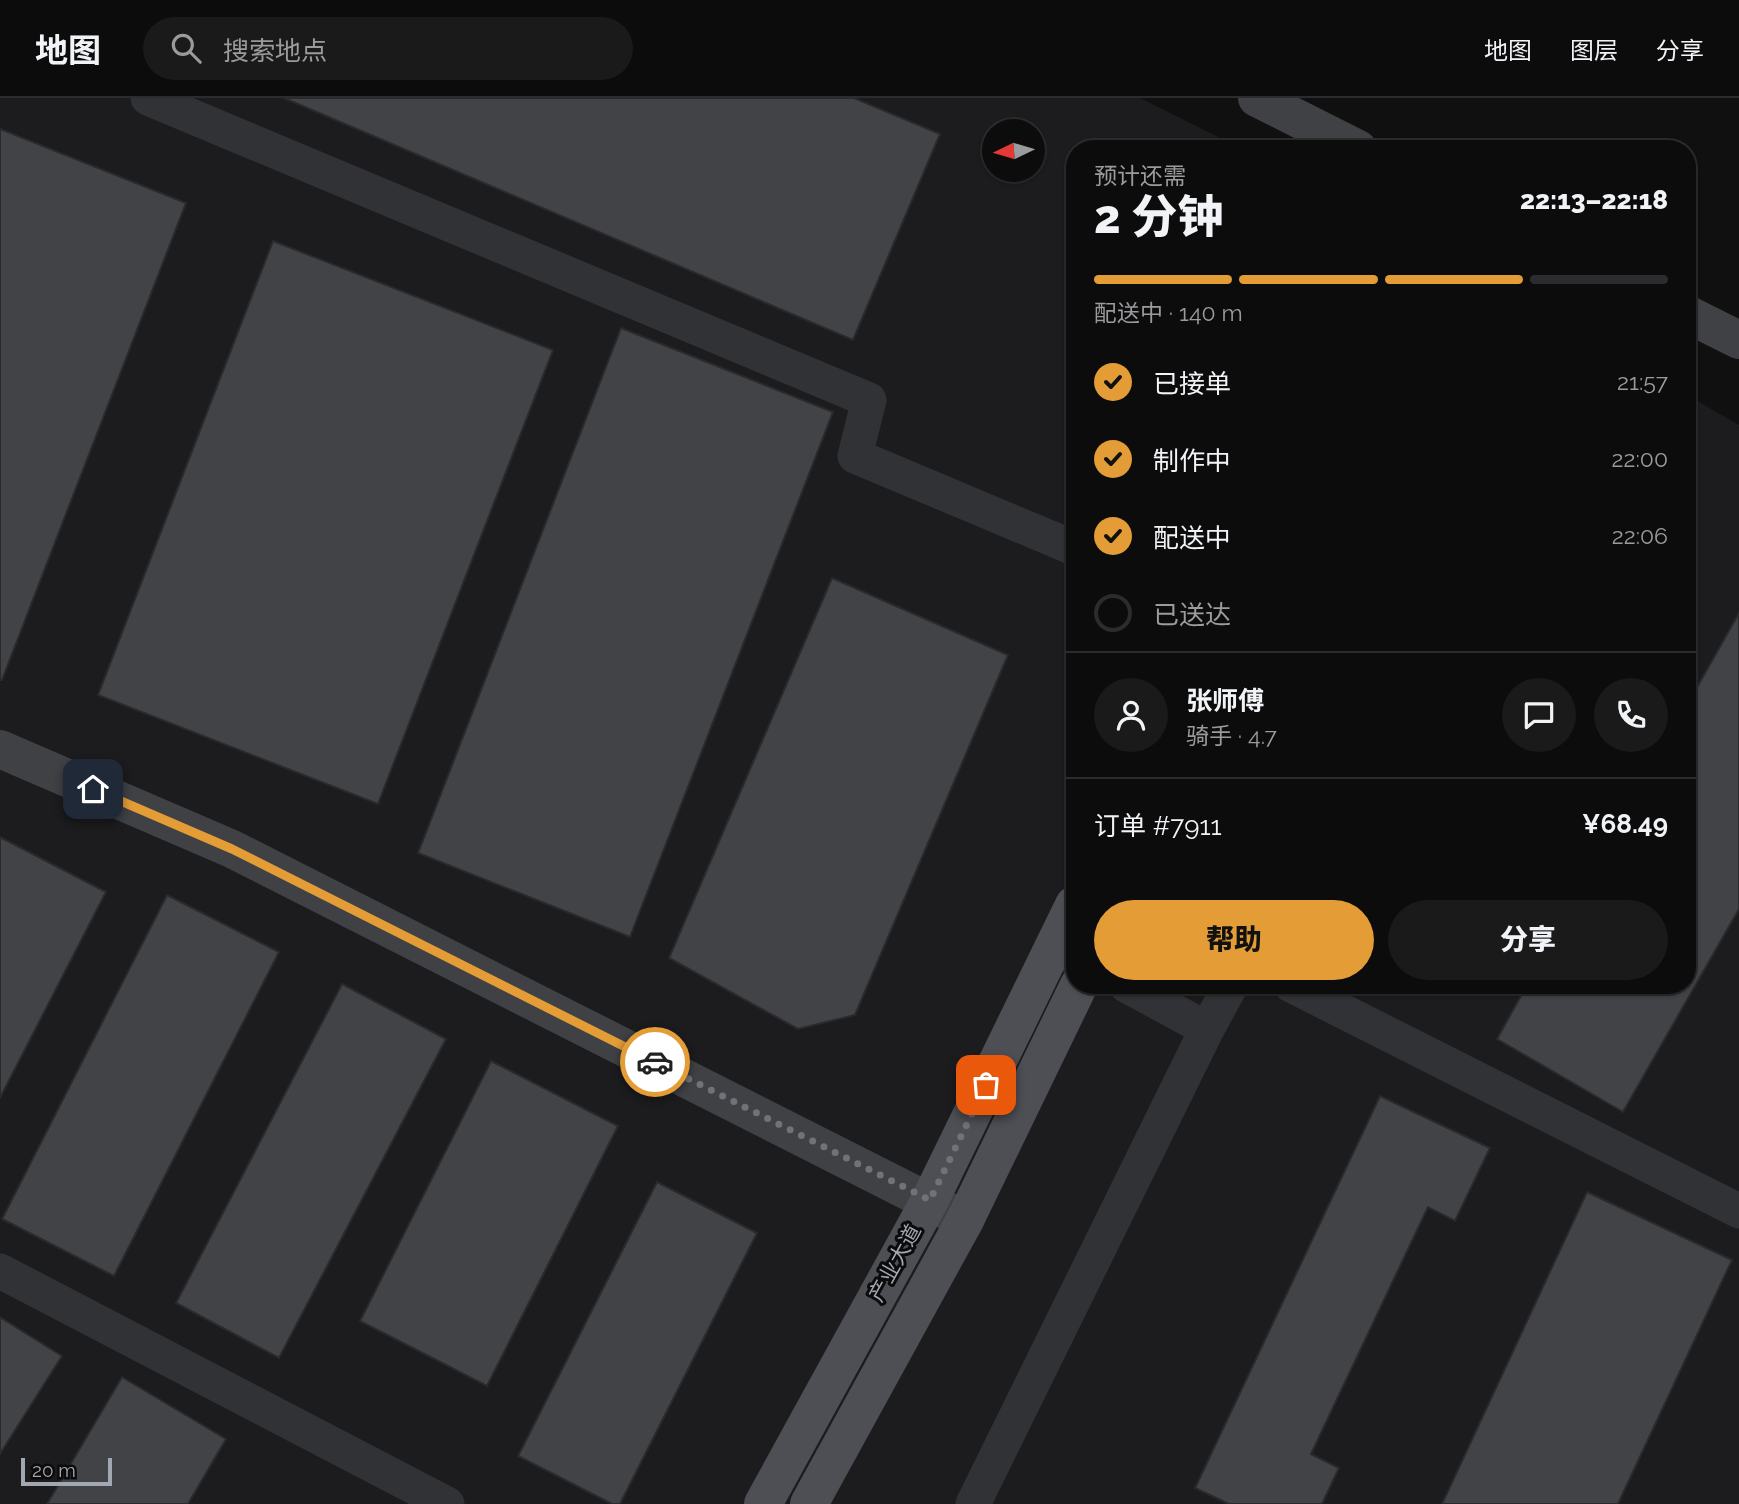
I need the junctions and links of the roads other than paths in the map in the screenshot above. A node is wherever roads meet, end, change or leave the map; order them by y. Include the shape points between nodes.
1 (148, 98) edge
2 (1256, 98) edge
3 (1340, 140) edge
4 (1696, 318) edge
5 (1739, 340) edge
6 (1066, 545) edge
7 (0, 749) edge
8 (1064, 952) edge
9 (1075, 994) edge
10 (1142, 994) edge
11 (1226, 994) edge
12 (1309, 994) edge
13 (1206, 1029) junction
14 (930, 1200) junction
15 (1739, 1211) edge
16 (965, 1220) junction
17 (0, 1271) edge
18 (447, 1504) edge
19 (762, 1504) edge
20 (809, 1504) edge
21 (973, 1504) edge

1 - 6 street via 869,400 855,456
2 - 3 street
4 - 5 street
7 - 14 street via 232,849
8 - 14 main road, 产业大道
9 - 16 main road, 产业大道
10 - 13 street
11 - 13 street
12 - 15 street
13 - 21 street
14 - 16 street
14 - 19 main road, 产业大道
16 - 20 main road, 产业大道
17 - 18 street

